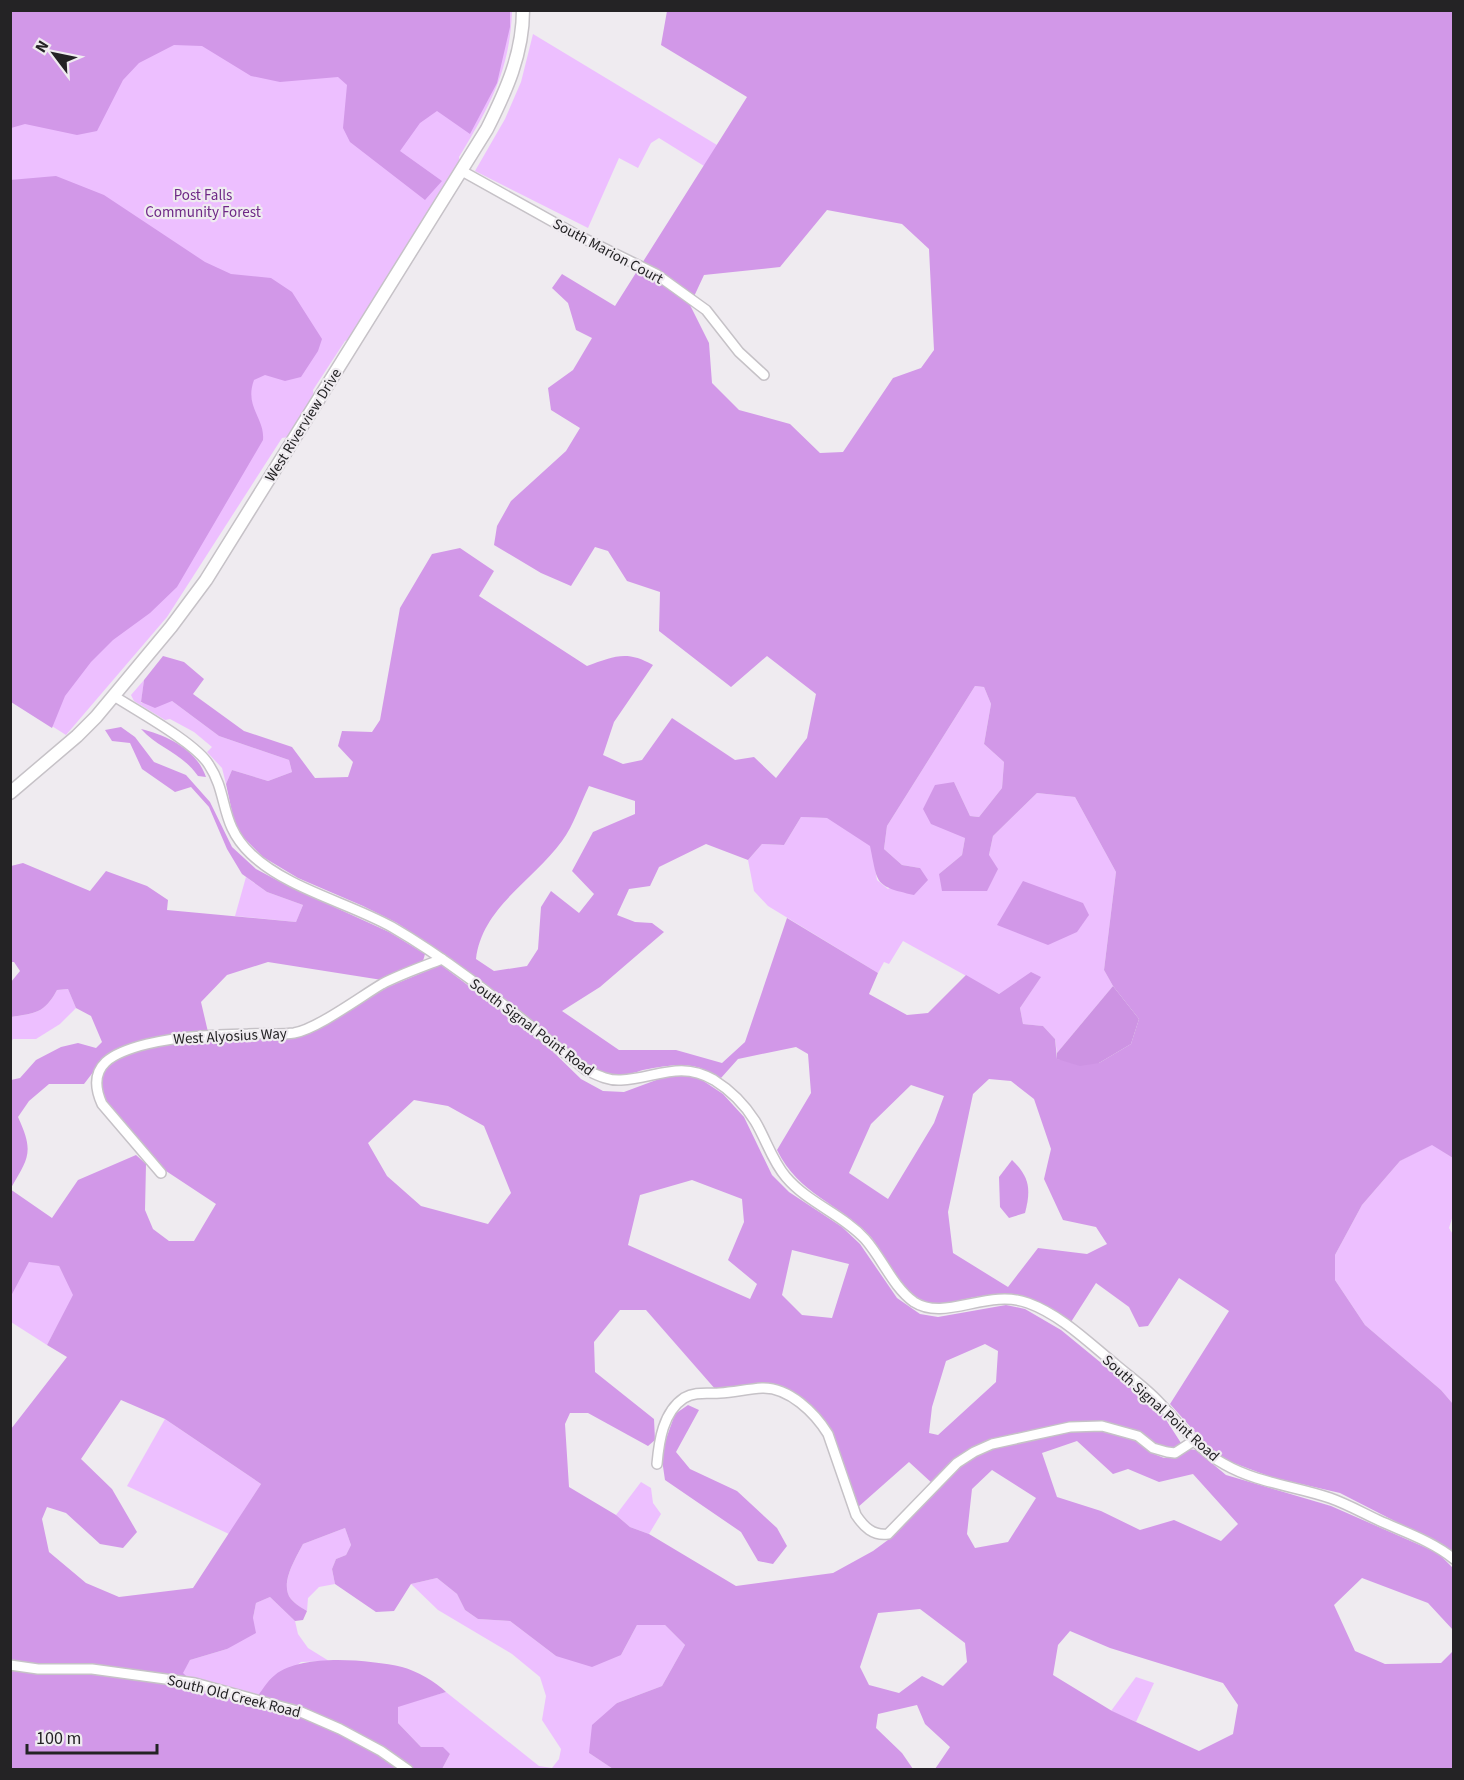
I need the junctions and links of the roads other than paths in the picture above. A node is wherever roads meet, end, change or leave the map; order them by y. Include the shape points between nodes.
1 (523, 10) edge
2 (462, 171) junction
3 (764, 375) dead end
4 (114, 696) junction
5 (10, 793) edge
6 (442, 959) junction
7 (161, 1173) dead end
8 (1195, 1440) junction
9 (657, 1464) dead end
10 (1454, 1559) edge
11 (10, 1665) edge
12 (408, 1770) edge

1 - 2 street, West Riverview Drive via 512,75
2 - 3 street, South Marion Court via 656,274 706,310 739,352
2 - 4 street, West Riverview Drive via 206,580
4 - 5 street, West Riverview Drive via 77,736
4 - 6 street, South Signal Point Road via 192,747 208,763 218,779 229,825 238,840 267,867 390,926
6 - 7 street, West Alyosius Way via 385,983 294,1033 176,1038 110,1056 99,1072 97,1094
6 - 8 street, South Signal Point Road via 586,1070 602,1078 620,1080 685,1070 714,1080 754,1120 785,1176 866,1240 903,1292 915,1302 940,1310 1007,1298 1046,1311 1156,1399
8 - 9 street via 1175,1453 1167,1452 1153,1448 1138,1436 1102,1426 1070,1427 992,1444 957,1463 888,1534 882,1535 873,1533 856,1515 828,1434 820,1422 806,1408 776,1390 697,1392 685,1398 662,1432
8 - 10 street, South Signal Point Road via 1235,1470 1331,1498 1437,1547
11 - 12 street, South Old Creek Road via 92,1669 195,1683 301,1712 360,1740

